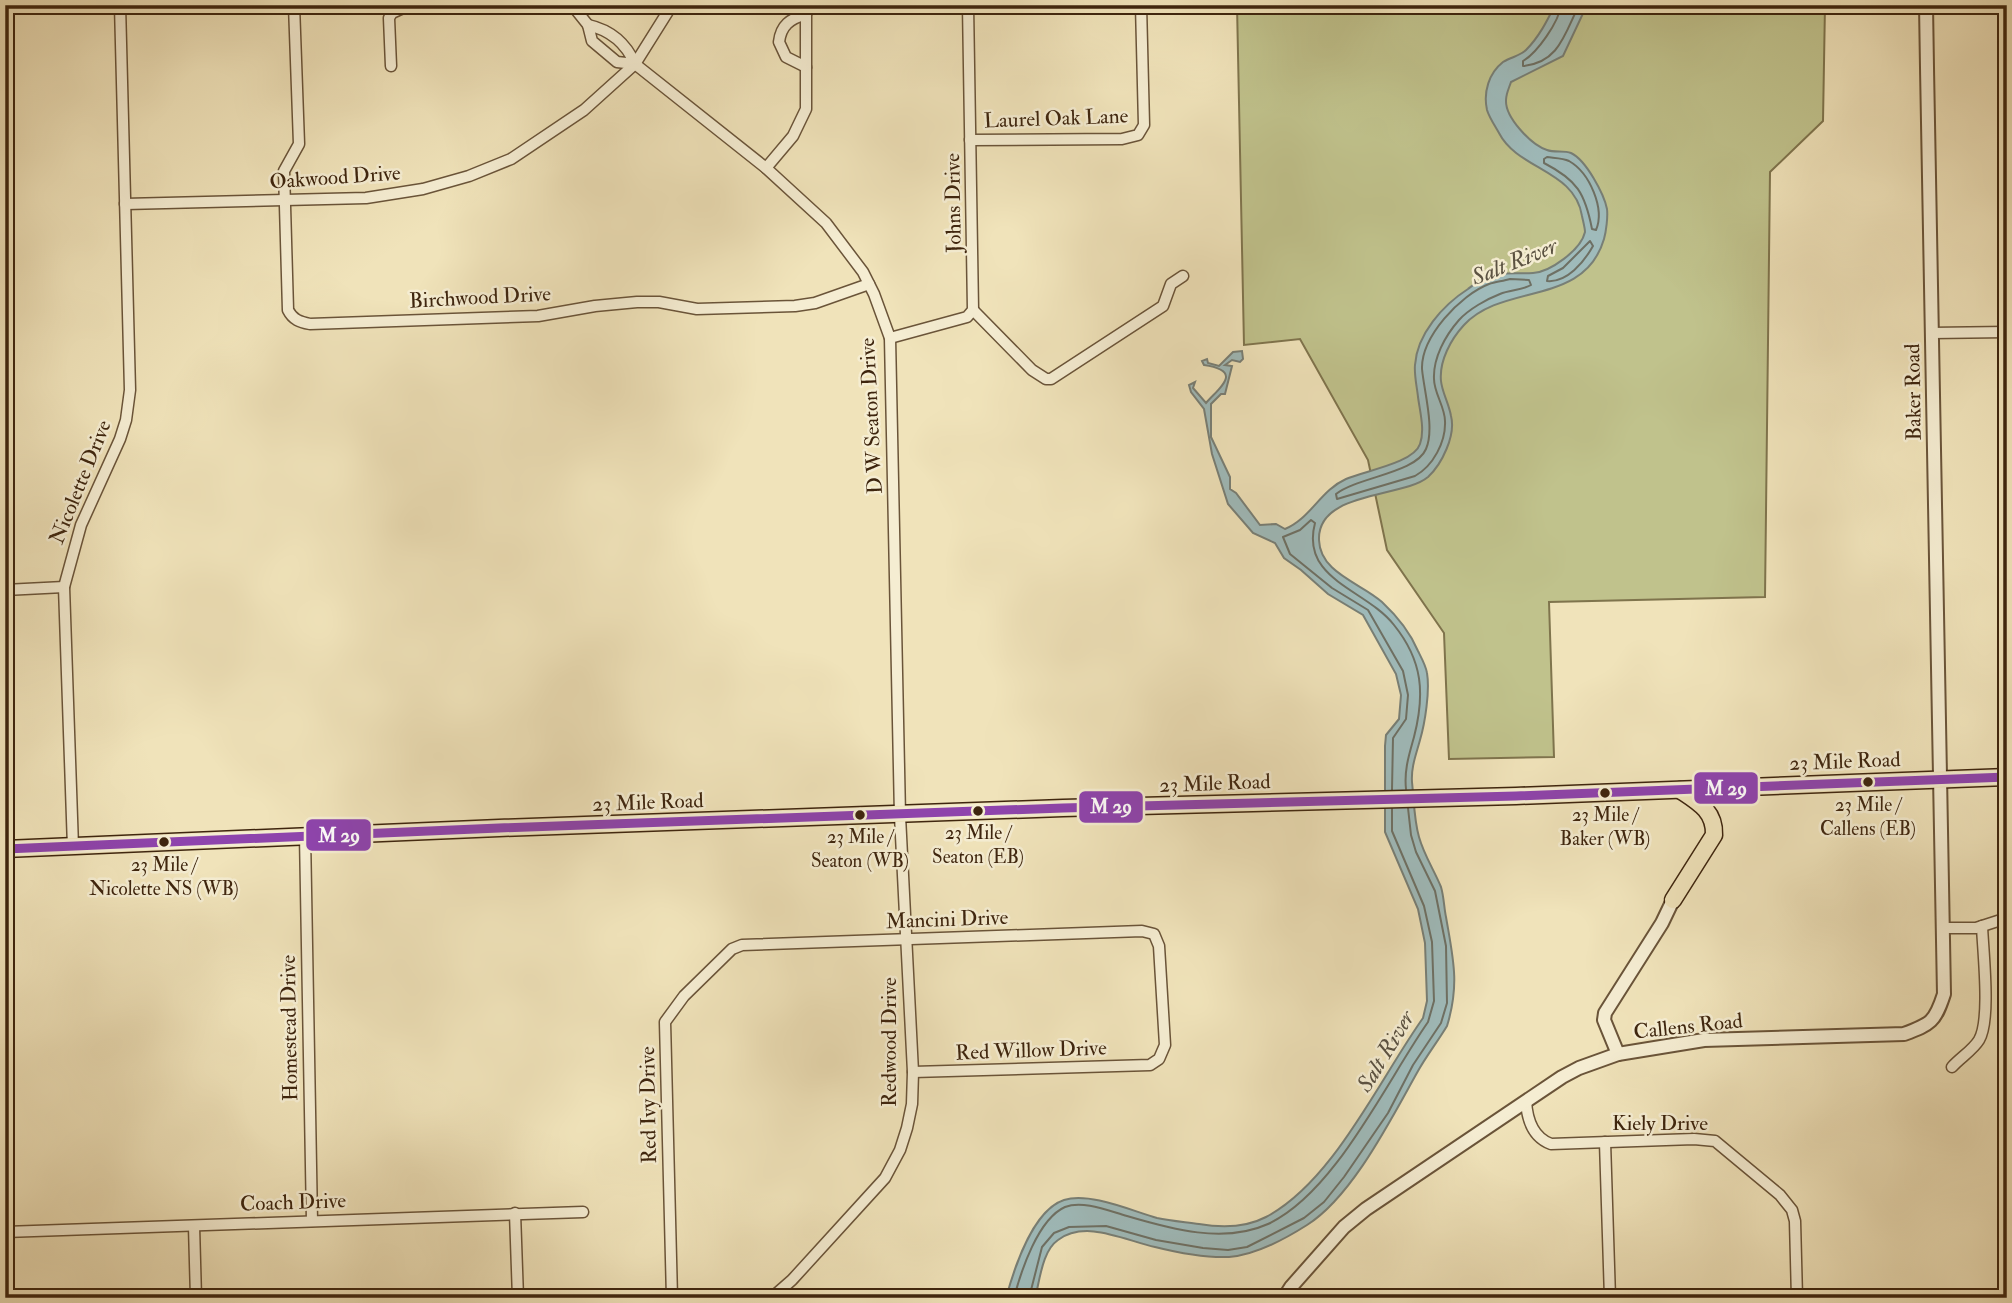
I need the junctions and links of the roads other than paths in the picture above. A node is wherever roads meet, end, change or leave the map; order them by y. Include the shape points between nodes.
1 (120, 5) edge
2 (294, 5) edge
3 (476, 5) edge
4 (572, 5) edge
5 (672, 5) edge
6 (968, 5) edge
7 (1141, 5) edge
8 (1926, 5) edge
9 (806, 10) edge
10 (588, 25) junction
11 (635, 64) junction
12 (391, 66) dead end
13 (806, 67) junction
14 (970, 140) junction
15 (766, 169) junction
16 (285, 200) junction
17 (125, 204) junction
18 (1183, 276) dead end
19 (869, 284) junction
20 (973, 310) junction
21 (2007, 332) edge
22 (1931, 333) junction
23 (890, 338) junction
24 (64, 587) junction
25 (5, 590) edge
26 (2007, 777) edge
27 (1942, 779) junction
28 (1680, 790) junction
29 (900, 816) junction
30 (305, 835) junction
31 (73, 847) junction
32 (5, 849) edge
33 (1673, 900) joint
34 (2007, 918) edge
35 (1982, 926) junction
36 (1943, 928) junction
37 (907, 940) junction
38 (742, 945) joint
39 (1618, 1054) junction
40 (1150, 1065) joint
41 (1952, 1067) dead end
42 (913, 1072) junction
43 (1526, 1101) junction
44 (1605, 1142) junction
45 (583, 1212) dead end
46 (515, 1213) junction
47 (312, 1221) junction
48 (194, 1226) junction
49 (5, 1232) edge
50 (196, 1298) edge
51 (518, 1298) edge
52 (672, 1298) edge
53 (766, 1298) edge
54 (1284, 1298) edge
55 (1610, 1298) edge
56 (1797, 1298) edge

1 - 17 street, Nicolette Drive
2 - 16 street via 299,144 284,171
3 - 12 street via 403,8 392,13
4 - 10 street
5 - 11 street
6 - 14 street, Johns Drive
7 - 14 street, Laurel Oak Lane via 1144,125 1139,135
8 - 22 street, Baker Road
9 - 13 street
9 - 13 street via 784,26 779,42 786,57
10 - 11 street via 603,29 628,48
10 - 11 street via 592,41 617,62
11 - 15 street, D W Seaton Drive
11 - 16 street, Oakwood Drive via 584,110 532,146 469,176 394,194
13 - 15 street via 805,114
14 - 20 street, Johns Drive
15 - 19 street, D W Seaton Drive via 826,223
16 - 17 street, Oakwood Drive
16 - 19 street, Birchwood Drive via 288,310 292,317 310,324 538,317 637,302 697,309 806,305
17 - 24 street, Nicolette Drive via 129,406 114,455 75,541
18 - 20 street via 1171,284 1163,306 1051,379 1039,375
19 - 23 street, D W Seaton Drive
20 - 23 street via 967,317
21 - 22 street
22 - 27 street, Baker Road
23 - 29 street, D W Seaton Drive
24 - 25 street
24 - 31 street, Nicolette Drive
26 - 27 main road, 23 Mile Road
27 - 28 main road, 23 Mile Road
27 - 36 street, Callens Road
28 - 29 main road, 23 Mile Road
28 - 33 main road via 1708,810 1714,835
29 - 30 main road, 23 Mile Road
29 - 37 street, Redwood Drive
30 - 31 main road, 23 Mile Road
30 - 47 street, Homestead Drive
31 - 32 main road, 23 Mile Road
33 - 39 street via 1605,1013
34 - 35 street
35 - 36 street
35 - 41 street via 1983,1030 1978,1042
36 - 39 street, Callens Road via 1944,994 1929,1025 1904,1034 1704,1040
37 - 38 street, Mancini Drive
37 - 40 street, Mancini Drive via 1154,934 1159,946 1165,1045
37 - 42 street, Redwood Drive
38 - 52 street, Red Ivy Drive via 732,949 684,996 665,1022
39 - 43 street, Callens Road via 1579,1068
40 - 42 street, Red Willow Drive
42 - 53 street, Redwood Drive via 907,1128 886,1178 792,1280
43 - 44 street, Kiely Drive via 1529,1122 1544,1141
43 - 54 street, Callens Road via 1344,1227
44 - 55 street
44 - 56 street, Kiely Drive via 1694,1139 1720,1143 1792,1210
45 - 46 street, Coach Drive
46 - 47 street, Coach Drive
46 - 51 street
47 - 48 street, Coach Drive
48 - 49 street, Coach Drive
48 - 50 street

